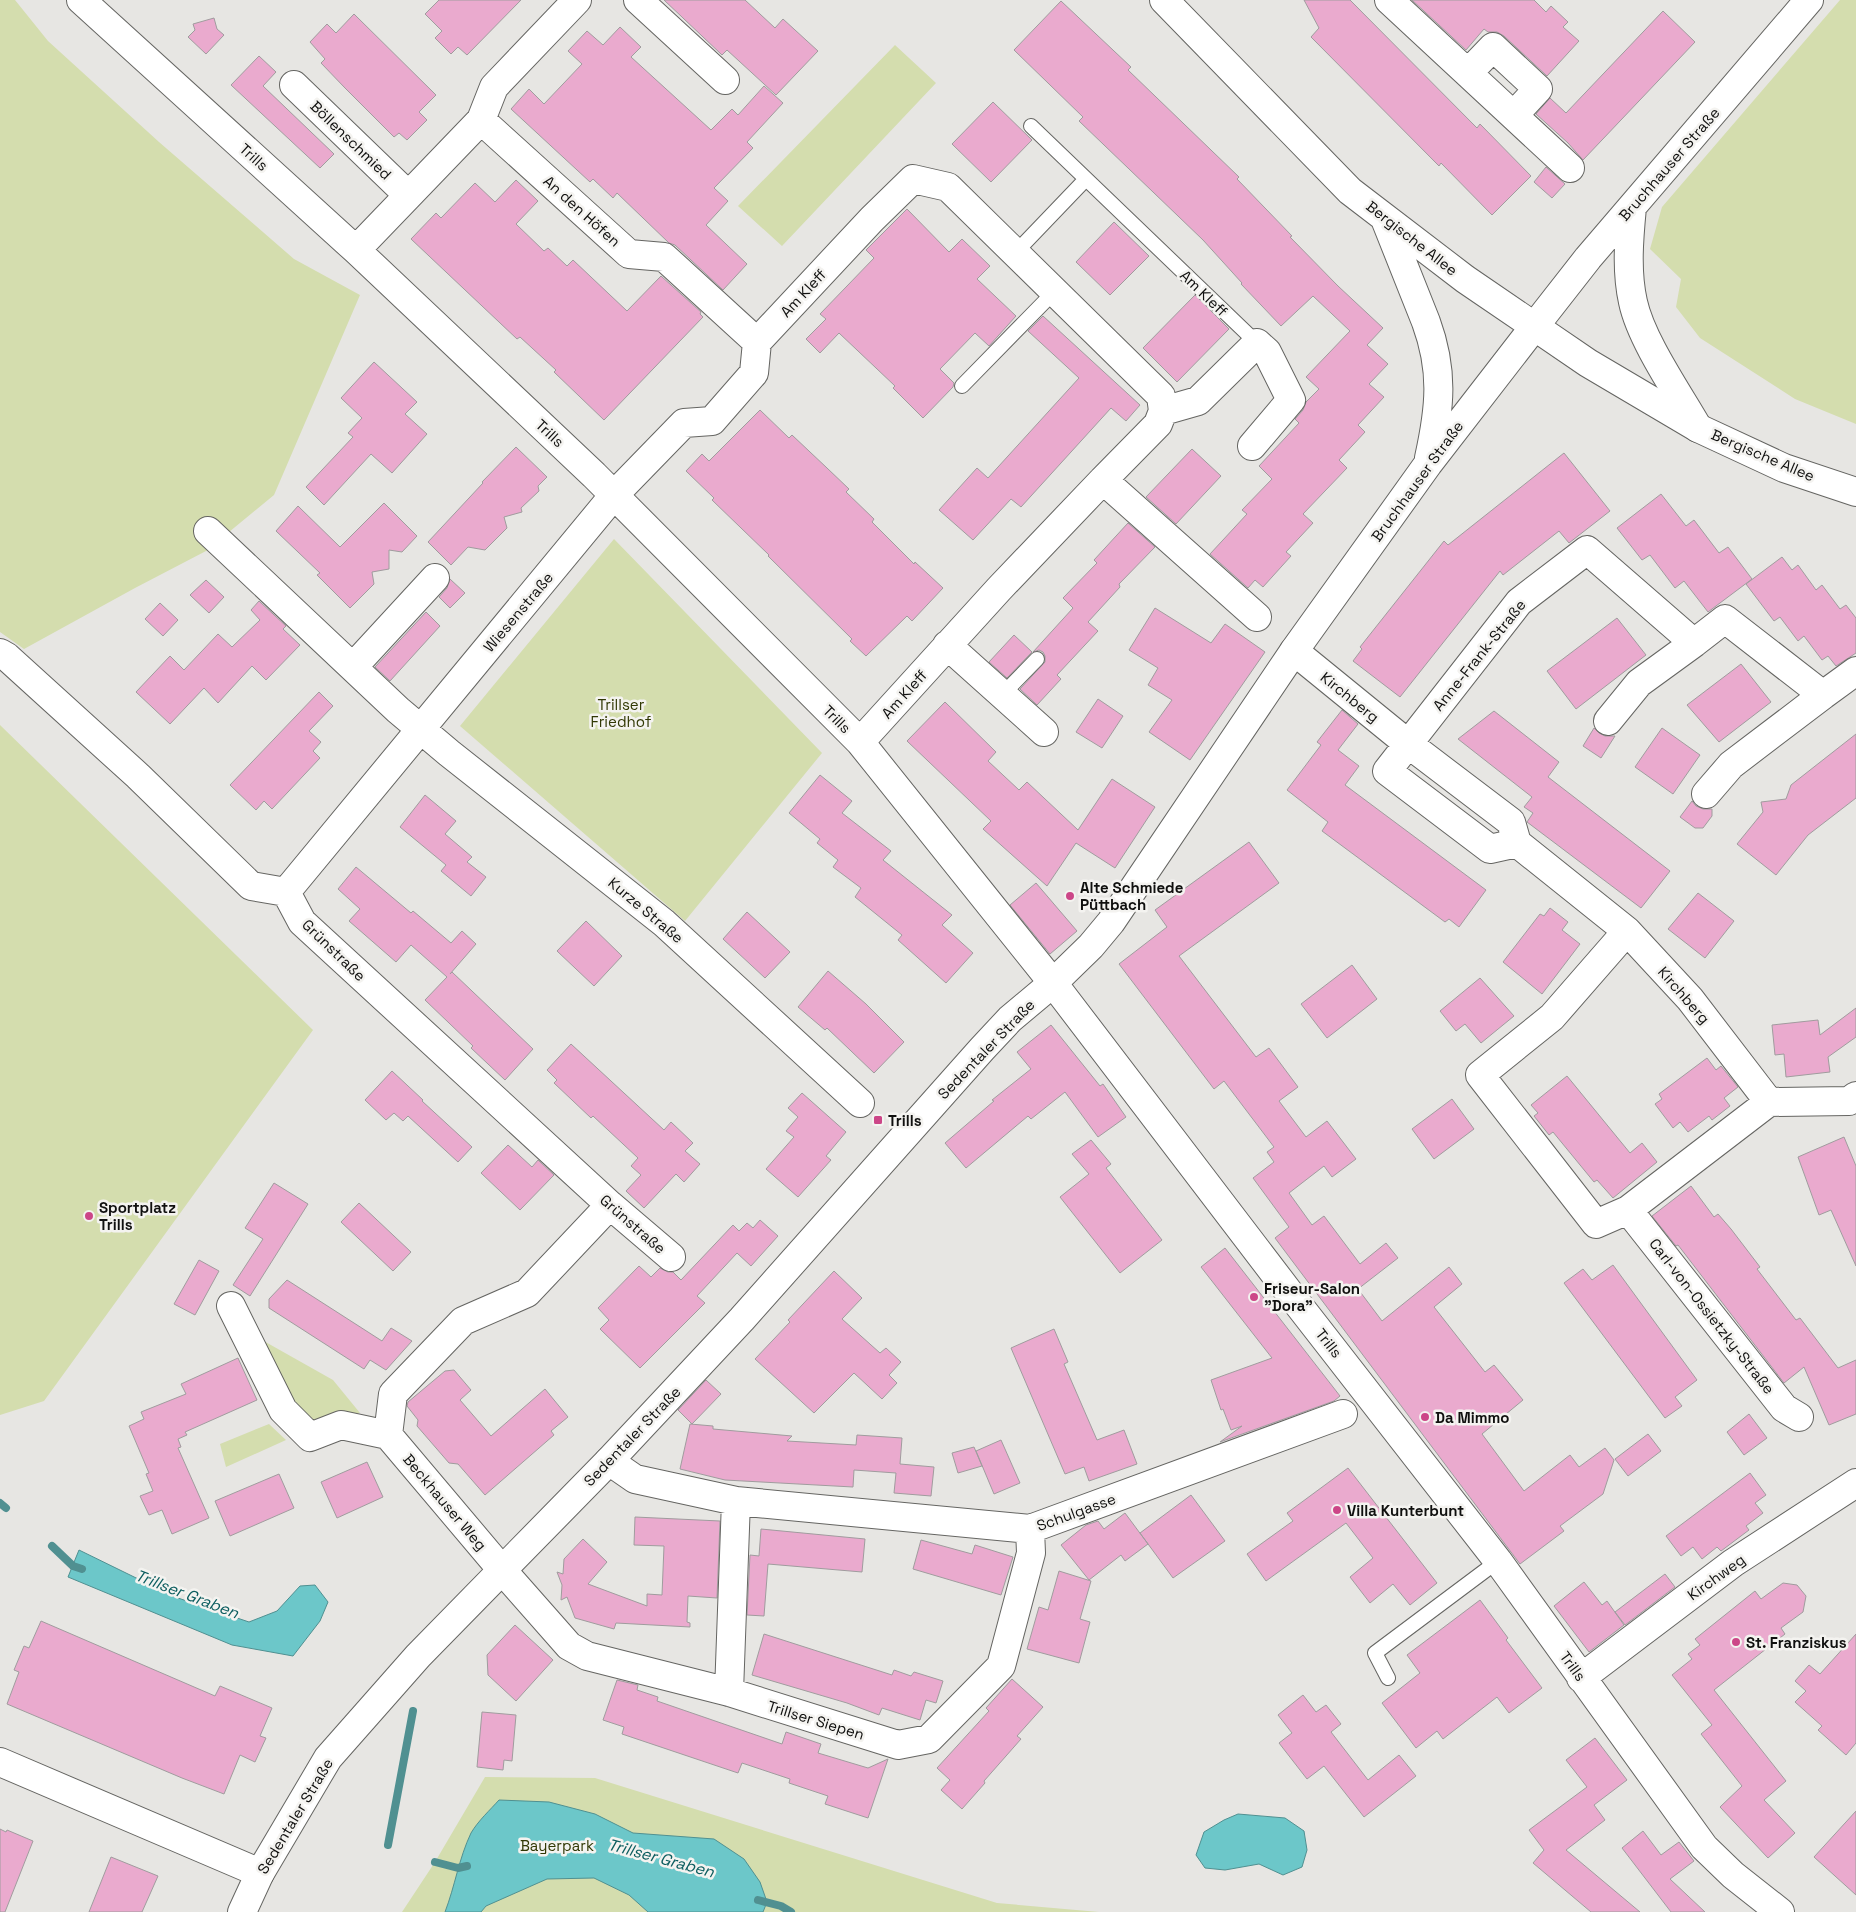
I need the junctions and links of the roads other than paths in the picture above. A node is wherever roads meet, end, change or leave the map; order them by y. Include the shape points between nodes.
1 (81, 0) edge
2 (577, 0) edge
3 (638, 0) edge
4 (1164, 0) edge
5 (1389, 0) edge
6 (1809, 0) edge
7 (1468, 73) junction
8 (725, 80) dead end
9 (294, 85) dead end
10 (1514, 115) junction
11 (481, 120) junction
12 (1031, 126) dead end
13 (1570, 168) dead end
14 (1085, 180) junction
15 (408, 195) junction
16 (1632, 207) junction
17 (1385, 219) junction
18 (356, 250) junction
19 (1016, 252) junction
20 (1055, 291) junction
21 (1534, 327) junction
22 (757, 342) junction
23 (1257, 343) junction
24 (962, 386) dead end
25 (1163, 411) junction
26 (1698, 428) junction
27 (1252, 446) dead end
28 (1428, 464) junction
29 (1102, 480) junction
30 (1856, 492) edge
31 (614, 495) junction
32 (208, 531) dead end
33 (435, 578) dead end
34 (1257, 616) dead end
35 (1694, 642) junction
36 (947, 645) junction
37 (1294, 651) junction
38 (0, 653) edge
39 (1037, 659) dead end
40 (353, 667) junction
41 (1856, 671) edge
42 (1002, 695) junction
43 (1822, 695) junction
44 (1608, 721) dead end
45 (421, 729) junction
46 (1044, 732) dead end
47 (860, 742) junction
48 (1407, 743) junction
49 (1706, 794) dead end
50 (286, 892) junction
51 (1627, 931) junction
52 (1053, 983) junction
53 (1770, 1102) junction
54 (860, 1103) dead end
55 (1854, 1103) edge
56 (610, 1205) junction
57 (1628, 1210) junction
58 (671, 1257) dead end
59 (231, 1306) dead end
60 (1343, 1414) dead end
61 (1799, 1417) dead end
62 (388, 1435) junction
63 (609, 1460) junction
64 (1856, 1483) edge
65 (736, 1501) junction
66 (1030, 1529) junction
67 (1498, 1562) junction
68 (502, 1570) junction
69 (1388, 1678) dead end
70 (1581, 1678) junction
71 (728, 1692) junction
72 (0, 1762) edge
73 (260, 1873) junction
74 (242, 1912) edge
75 (1780, 1912) edge

1 - 18 street, Trills
2 - 11 street via 494,87
3 - 8 street
4 - 17 street, Bergische Allee via 1350,191
5 - 7 street
6 - 16 street, Bruchhauser Straße
7 - 10 street
7 - 10 street via 1493,47 1500,53 1538,89
9 - 15 street, Böllenschmied
10 - 13 street
11 - 15 street
11 - 22 street, An den Höfen via 629,254 664,256
12 - 14 lane, Am Kleff
14 - 19 lane
14 - 23 lane, Am Kleff
15 - 18 street
16 - 21 street, Bruchhauser Straße via 1574,274
16 - 26 street, Bergische Allee via 1629,271 1637,316
17 - 21 street, Bergische Allee
17 - 28 street via 1429,330 1438,368 1439,399
18 - 31 street, Trills
19 - 20 street, Am Kleff
19 - 22 street, Am Kleff via 948,187 913,179
20 - 24 lane
20 - 25 street, Am Kleff via 1161,396
21 - 26 street, Bergische Allee
21 - 28 street, Bruchhauser Straße
22 - 31 street via 754,373 712,421 684,423
23 - 25 street via 1198,401
23 - 27 street, Am Kleff via 1267,352 1291,400
25 - 29 street, Am Kleff via 1158,424
26 - 30 street, Bergische Allee via 1784,468
28 - 37 street, Bruchhauser Straße
29 - 34 street
29 - 36 street, Am Kleff
31 - 45 street, Wiesenstraße
31 - 47 street, Trills
32 - 40 street
33 - 40 street
35 - 43 street via 1726,619
35 - 44 street via 1639,684
35 - 48 street, Anne-Frank-Straße via 1587,550 1519,602
36 - 42 street
36 - 47 street, Am Kleff
37 - 48 street, Kirchberg
37 - 52 street, Bruchhauser Straße via 1111,922
38 - 50 street via 138,776 251,886
39 - 42 lane
40 - 45 street
41 - 43 street
42 - 46 street
43 - 49 street via 1731,765
45 - 50 street, Wiesenstraße
45 - 54 street, Kurze Straße via 664,923
47 - 52 street, Trills
48 - 51 street, Kirchberg via 1511,822 1518,843
50 - 56 street, Grünstraße via 302,922
51 - 53 street, Kirchberg via 1690,999
51 - 57 street via 1552,1017 1480,1075 1596,1224
52 - 63 street, Sedentaler Straße via 1014,1015 982,1049 742,1319
52 - 67 street, Trills
53 - 55 street
53 - 57 street
56 - 58 street, Grünstraße
56 - 62 street via 527,1293 463,1321 393,1394
57 - 61 street, Carl-von-Ossietzky-Straße via 1784,1408
59 - 62 street via 283,1410 310,1437 341,1425
60 - 66 street, Schulgasse
62 - 68 street, Beckhauser Weg
63 - 65 street, Schulgasse via 635,1479
63 - 68 street, Sedentaler Straße
64 - 70 street, Kirchweg via 1733,1563
65 - 66 street, Schulgasse
65 - 71 street
66 - 71 street, Trillser Siepen via 1031,1553 1001,1666 929,1740 898,1745
67 - 69 lane via 1375,1653
67 - 70 street, Trills
68 - 71 street, Trillser Siepen via 570,1646 587,1656
68 - 73 street, Sedentaler Straße via 418,1656 328,1758
70 - 75 street, Trills via 1704,1847
72 - 73 street
73 - 74 street, Sedentaler Straße

